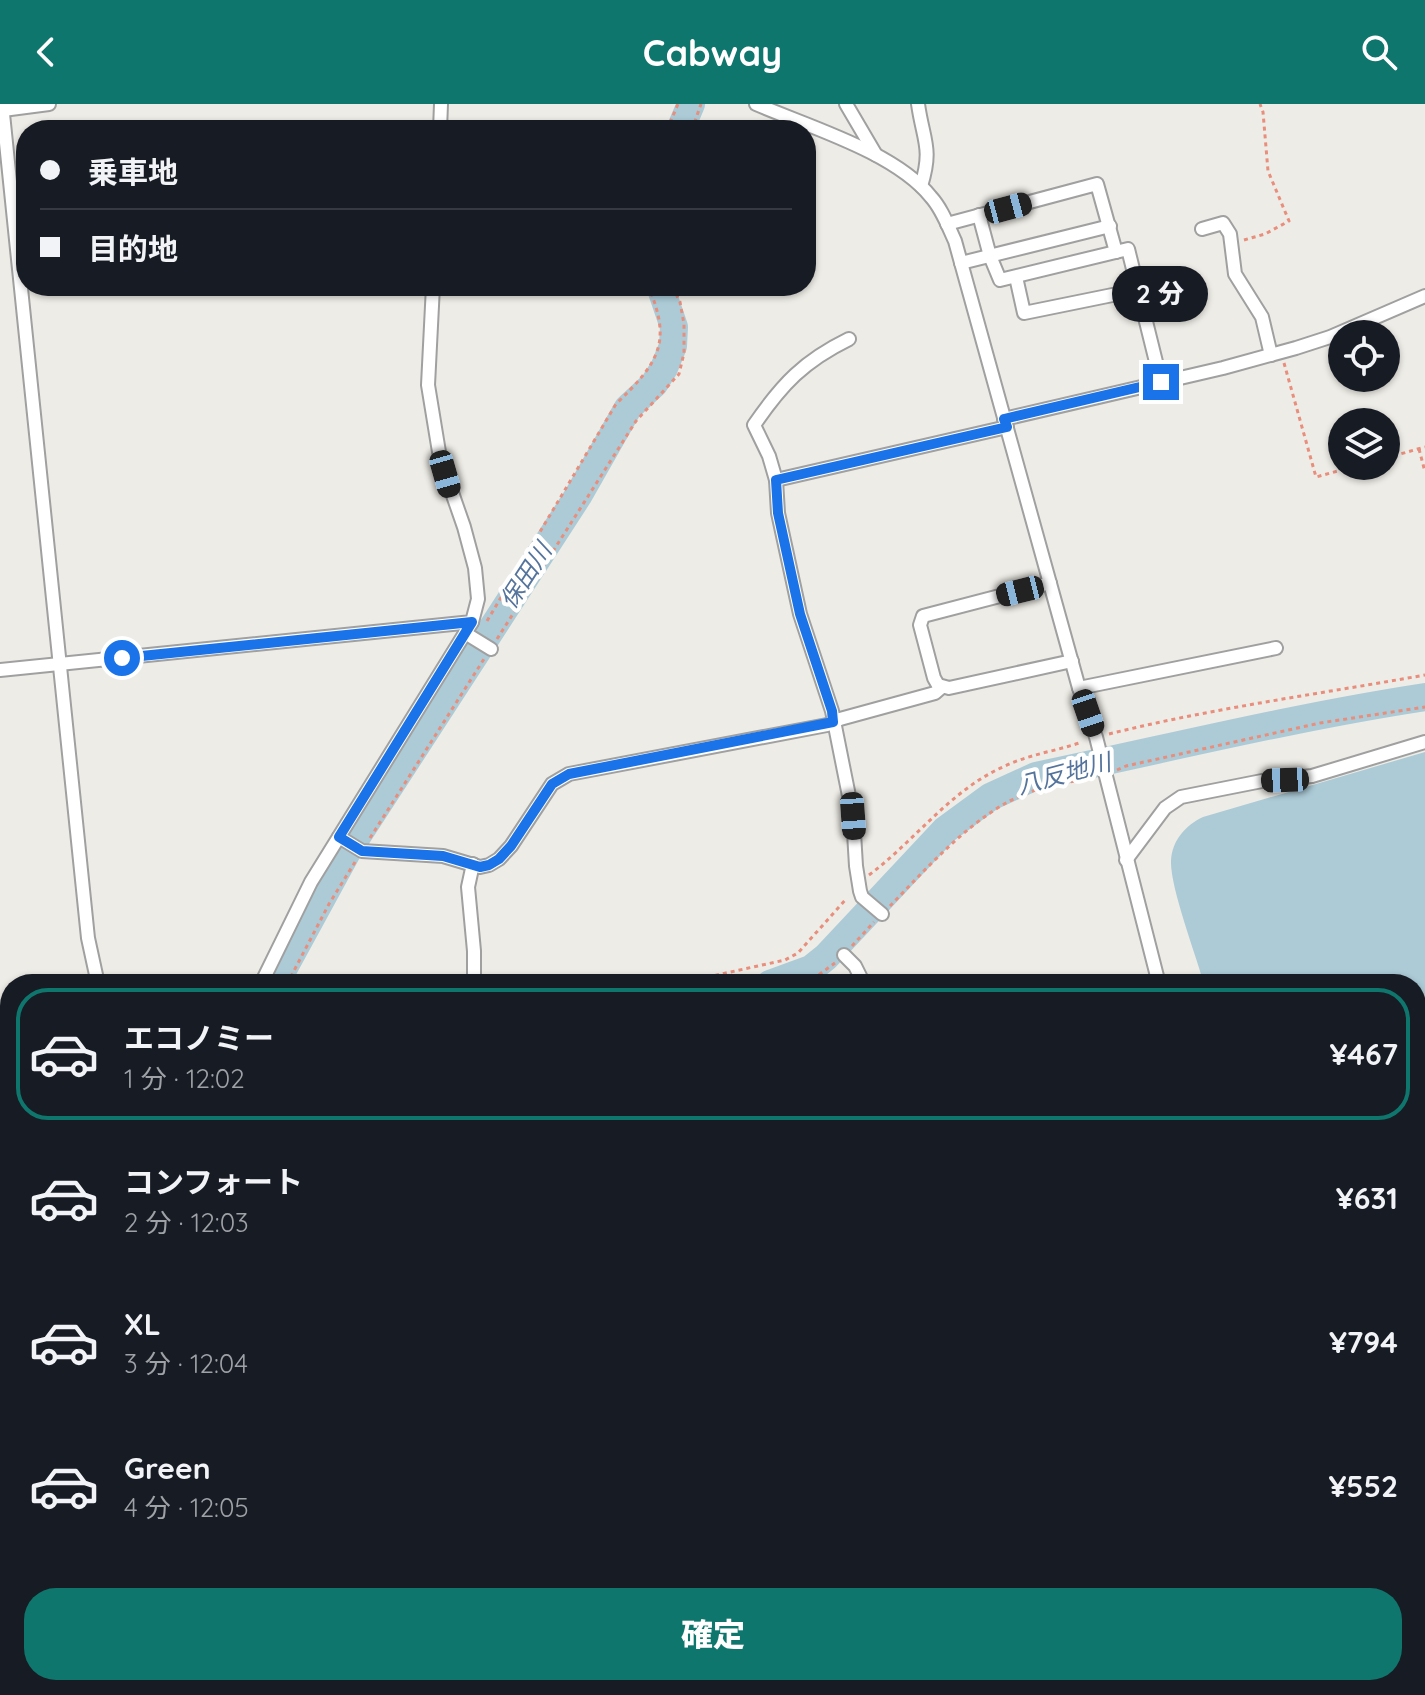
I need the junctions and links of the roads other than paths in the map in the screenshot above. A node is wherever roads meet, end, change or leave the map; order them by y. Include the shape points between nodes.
1 (49, 104) edge
2 (756, 104) edge
3 (846, 104) edge
4 (918, 104) edge
5 (2, 107) edge
6 (794, 120) edge
7 (816, 130) edge
8 (876, 155) junction
9 (921, 186) junction
10 (979, 215) junction
11 (947, 224) junction
12 (1110, 226) junction
13 (1202, 229) dead end
14 (16, 244) edge
15 (1116, 252) junction
16 (990, 256) junction
17 (961, 263) junction
18 (1016, 277) junction
19 (1137, 290) junction
20 (21, 296) edge
21 (432, 296) edge
22 (1425, 296) edge
23 (849, 339) dead end
24 (1276, 353) junction
25 (1161, 382) junction
26 (1005, 423) junction
27 (776, 480) junction
28 (1050, 583) junction
29 (478, 639) junction
30 (1276, 648) dead end
31 (1072, 661) junction
32 (59, 664) junction
33 (0, 670) edge
34 (942, 687) junction
35 (1079, 688) junction
36 (833, 722) junction
37 (1425, 742) edge
38 (342, 839) junction
39 (1126, 860) junction
40 (473, 864) junction
41 (880, 913) road end
42 (844, 955) road end
43 (96, 974) edge
44 (266, 974) edge
45 (474, 974) edge
46 (859, 974) edge
47 (1156, 974) edge

1 - 5 street
2 - 6 street
3 - 8 street
4 - 9 street via 928,148
5 - 14 street
7 - 8 street
8 - 9 street
9 - 11 street
10 - 11 street
10 - 12 street via 1097,184
10 - 16 street
11 - 17 street
12 - 15 street
12 - 16 street
13 - 24 street via 1223,223 1230,234 1235,274 1262,317
15 - 18 street
15 - 19 street via 1128,249
16 - 17 street
16 - 18 street via 1000,280
17 - 26 street
18 - 19 street via 1024,313
19 - 25 street
20 - 32 street
21 - 29 street via 428,385 440,458 475,568
22 - 24 street via 1330,337
23 - 27 street via 799,369 754,425
24 - 25 street
25 - 26 street
26 - 27 street
26 - 28 street
27 - 36 street via 800,614
28 - 31 street
28 - 34 street via 923,616 920,625 934,678
29 - 32 street
29 - 38 street
30 - 35 street
31 - 34 street
31 - 35 street
32 - 33 street
32 - 43 street
34 - 36 street
35 - 39 street
36 - 40 street via 569,774 552,784 499,859 480,867
36 - 41 street via 848,786 859,884 865,900
37 - 39 street via 1312,776 1181,797 1165,808
38 - 40 street via 362,851 443,856
38 - 44 street via 311,882
39 - 47 street
40 - 45 street via 468,887
42 - 46 street

